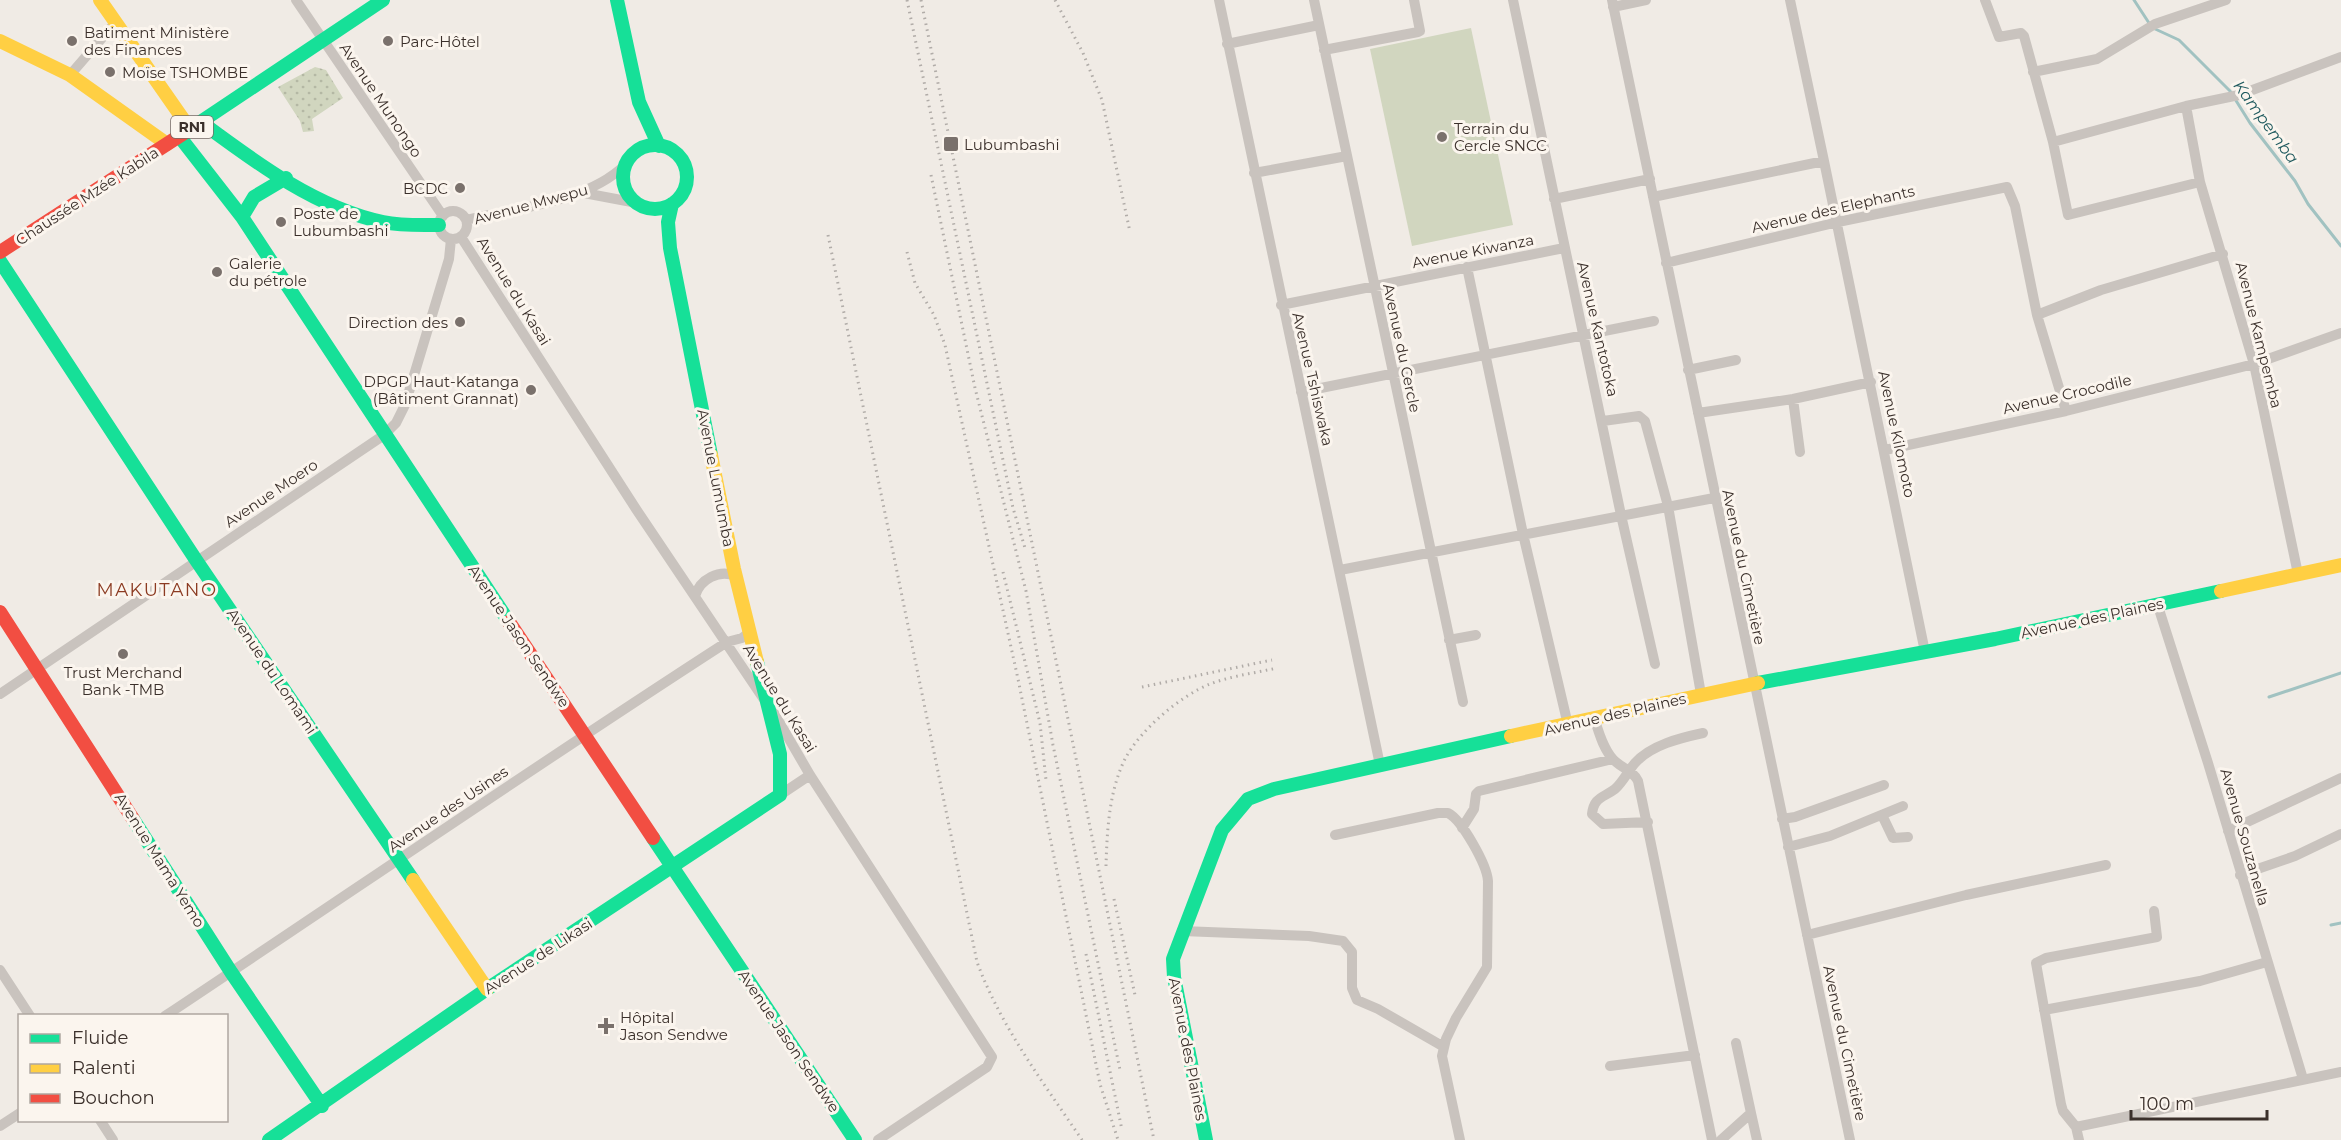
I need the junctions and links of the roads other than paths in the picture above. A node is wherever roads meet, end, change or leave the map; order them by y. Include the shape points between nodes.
1 (100, 0) edge
2 (296, 0) edge
3 (383, 0) edge
4 (616, 0) edge
5 (1219, 0) edge
6 (1314, 0) edge
7 (1414, 0) edge
8 (1513, 0) edge
9 (1646, 0) edge
10 (1790, 0) edge
11 (1985, 0) edge
12 (2226, 0) edge
13 (1612, 3) edge
14 (115, 24) junction
15 (1319, 25) junction
16 (0, 41) edge
17 (323, 41) junction
18 (1227, 44) junction
19 (1324, 50) junction
20 (2341, 57) edge
21 (2032, 72) junction
22 (70, 75) junction
23 (639, 102) junction
24 (2186, 106) junction
25 (184, 133) junction
26 (2053, 142) junction
27 (659, 146) junction
28 (636, 151) junction
29 (1347, 156) junction
30 (1824, 161) junction
31 (625, 165) junction
32 (1254, 173) junction
33 (286, 178) junction
34 (1650, 179) junction
35 (2200, 182) junction
36 (583, 193) junction
37 (1653, 197) junction
38 (1554, 199) junction
39 (672, 204) junction
40 (640, 205) junction
41 (242, 217) junction
42 (441, 220) junction
43 (466, 220) junction
44 (1838, 222) junction
45 (456, 238) junction
46 (670, 248) junction
47 (1564, 248) junction
48 (0, 252) edge
49 (2223, 254) junction
50 (0, 261) edge
51 (1666, 263) junction
52 (1467, 267) junction
53 (1374, 286) junction
54 (1281, 306) junction
55 (2037, 315) junction
56 (1654, 321) dead end
57 (2341, 333) edge
58 (1584, 335) junction
59 (1486, 354) junction
60 (1736, 360) dead end
61 (2254, 364) junction
62 (1688, 370) junction
63 (1392, 373) junction
64 (1871, 382) junction
65 (1301, 392) junction
66 (1793, 399) junction
67 (2066, 411) junction
68 (1698, 413) junction
69 (1603, 421) junction
70 (384, 435) junction
71 (1885, 450) junction
72 (1800, 452) dead end
73 (1714, 498) junction
74 (1668, 506) junction
75 (1621, 515) junction
76 (1523, 534) junction
77 (1430, 552) junction
78 (196, 561) junction
79 (2341, 566) edge
80 (1340, 570) junction
81 (2298, 574) junction
82 (736, 576) junction
83 (695, 596) junction
84 (2157, 603) junction
85 (0, 612) edge
86 (750, 632) junction
87 (1476, 635) dead end
88 (1449, 640) junction
89 (727, 642) junction
90 (1925, 652) junction
91 (1655, 664) dead end
92 (38, 668) junction
93 (1753, 684) junction
94 (0, 694) edge
95 (1701, 694) junction
96 (1463, 702) dead end
97 (770, 707) junction
98 (1595, 720) junction
99 (1568, 725) junction
100 (1703, 733) dead end
101 (585, 734) junction
102 (1613, 759) junction
103 (1380, 765) junction
104 (1629, 770) junction
105 (810, 775) junction
106 (2341, 778) edge
107 (1884, 785) dead end
108 (780, 795) junction
109 (1903, 806) dead end
110 (1882, 814) junction
111 (1782, 819) junction
112 (1648, 822) junction
113 (1462, 828) junction
114 (2228, 831) junction
115 (2341, 834) edge
116 (1335, 835) dead end
117 (1908, 837) dead end
118 (1788, 847) junction
119 (401, 860) junction
120 (2106, 865) dead end
121 (672, 868) junction
122 (2240, 875) junction
123 (2154, 911) dead end
124 (1182, 931) junction
125 (1807, 935) junction
126 (2267, 962) junction
127 (0, 970) edge
128 (231, 972) junction
129 (487, 989) junction
130 (2044, 1010) junction
131 (29, 1014) edge
132 (168, 1014) edge
133 (1736, 1043) dead end
134 (1444, 1047) junction
135 (1695, 1055) junction
136 (1610, 1066) dead end
137 (2341, 1072) edge
138 (2303, 1079) junction
139 (322, 1106) junction
140 (1751, 1113) junction
141 (18, 1114) edge
142 (101, 1122) edge
143 (0, 1126) edge
144 (2076, 1127) junction
145 (277, 1138) edge
146 (113, 1140) edge
147 (855, 1140) edge
148 (878, 1140) edge
149 (1206, 1140) edge
150 (1460, 1140) edge
151 (1712, 1140) edge
152 (1720, 1140) edge
153 (1756, 1140) edge
154 (1850, 1140) edge
155 (2079, 1140) edge

1 - 14 main road, Avenue Jason Sendwe
2 - 17 street, Avenue Munongo
3 - 17 main road, Chaussée Mzée Kabila / RN1
4 - 23 main road
5 - 18 street, Avenue Tshiswaka
6 - 15 street, Avenue du Cercle
7 - 19 street via 1420,31
8 - 38 street, Avenue Kantotoka
9 - 13 street
10 - 30 street, Avenue Kilomoto
11 - 21 street via 2000,37 2023,34
12 - 21 street via 2155,24 2097,59
13 - 34 street, Avenue du Cimetière
14 - 22 street
14 - 25 main road, Avenue Jason Sendwe
15 - 18 street
15 - 19 street, Avenue du Cercle
16 - 22 main road
17 - 25 main road, Chaussée Mzée Kabila / RN1
17 - 42 street, Avenue Munongo
18 - 32 street, Avenue Tshiswaka
19 - 29 street, Avenue du Cercle
20 - 24 street via 2239,95
21 - 26 street
22 - 25 main road
23 - 27 main road
23 - 28 main road
24 - 26 street
24 - 35 street, Avenue Kampemba
25 - 33 main road
25 - 41 main road, Avenue Jason Sendwe
25 - 48 main road, Chaussée Mzée Kabila / RN1
26 - 35 street via 2066,212 2070,216
27 - 28 main road
27 - 39 main road via 679,156 686,173 683,191
28 - 31 main road
29 - 32 street
29 - 53 street, Avenue du Cercle
30 - 37 street
30 - 44 street, Avenue Kilomoto
31 - 36 street, Avenue Mwepu via 613,177
31 - 40 main road via 625,189
32 - 54 street, Avenue Tshiswaka
33 - 41 main road via 255,195
33 - 42 main road via 318,198 374,220 402,225
34 - 37 street, Avenue du Cimetière
34 - 38 street
35 - 49 street, Avenue Kampemba
36 - 40 street
36 - 43 street, Avenue Mwepu
37 - 51 street, Avenue du Cimetière
38 - 47 street, Avenue Kantotoka
39 - 40 main road via 655,209
39 - 46 main road via 668,222
40 - 46 main road via 658,223
41 - 70 main road, Avenue Jason Sendwe
42 - 43 street via 453,212
42 - 45 street, Avenue du Kasai via 442,234
43 - 45 street, Avenue du Kasai via 467,229
44 - 51 street, Avenue des Elephants
44 - 55 street, Avenue des Elephants via 2007,187
44 - 64 street, Avenue Kilomoto
45 - 70 street, Avenue Moero via 405,405
45 - 83 street, Avenue du Kasai
46 - 82 main road, Avenue Lumumba
47 - 52 street, Avenue Kiwanza
47 - 58 street, Avenue Kantotoka
49 - 55 street via 2101,290
49 - 61 street, Avenue Kampemba
50 - 78 main road, Avenue du Lomami
51 - 62 street, Avenue du Cimetière
52 - 53 street, Avenue Kiwanza
52 - 59 street
53 - 54 street, Avenue Kiwanza
53 - 63 street, Avenue du Cercle
54 - 65 street, Avenue Tshiswaka
55 - 67 street
56 - 58 street
57 - 61 street, Avenue Crocodile
58 - 59 street
58 - 69 street, Avenue Kantotoka
59 - 63 street
59 - 76 street
60 - 62 street
61 - 67 street, Avenue Crocodile
61 - 81 street, Avenue Kampemba
62 - 68 street, Avenue du Cimetière
63 - 65 street
63 - 77 street, Avenue du Cercle
64 - 66 street
64 - 71 street, Avenue Kilomoto
65 - 80 street, Avenue Tshiswaka
66 - 68 street
66 - 72 street
67 - 71 street, Avenue Crocodile
68 - 73 street, Avenue du Cimetière
69 - 74 street via 1643,418
69 - 75 street, Avenue Kantotoka
70 - 78 street, Avenue Moero
70 - 101 main road, Avenue Jason Sendwe
71 - 90 street, Avenue Kilomoto
73 - 74 street
73 - 93 street, Avenue du Cimetière
74 - 75 street
74 - 95 street
75 - 76 street
75 - 91 street, Avenue Kantotoka
76 - 77 street
76 - 99 street
77 - 80 street
77 - 88 street, Avenue du Cercle
78 - 92 street, Avenue Moero
78 - 119 main road, Avenue du Lomami
79 - 81 main road, Avenue des Plaines
80 - 103 street, Avenue Tshiswaka
81 - 84 main road, Avenue des Plaines
82 - 83 street via 715,575 701,584
82 - 86 main road, Avenue Lumumba
83 - 89 street, Avenue du Kasai
84 - 90 main road, Avenue des Plaines
84 - 114 street, Avenue Souzanella
85 - 92 main road, Avenue Mama Yemo
86 - 89 street, Avenue des Usines
86 - 97 main road, Avenue Lumumba
87 - 88 street
88 - 96 street, Avenue du Cercle
89 - 97 street, Avenue du Kasai
89 - 101 street, Avenue des Usines
90 - 93 main road, Avenue des Plaines
92 - 94 street, Avenue Moero
92 - 128 main road, Avenue Mama Yemo
93 - 95 main road, Avenue des Plaines
93 - 111 street, Avenue du Cimetière
95 - 98 main road, Avenue des Plaines
97 - 105 street, Avenue du Kasai
97 - 108 main road, Avenue Lumumba via 780,754
98 - 99 main road, Avenue des Plaines
98 - 102 street
99 - 103 main road, Avenue des Plaines
100 - 104 street via 1651,751
101 - 119 street, Avenue des Usines
101 - 121 main road, Avenue Jason Sendwe
102 - 104 street
102 - 113 street via 1479,791
103 - 124 main road, Avenue des Plaines via 1274,789 1248,799 1222,830
104 - 112 street via 1638,781
104 - 112 street via 1616,788 1593,804 1593,814 1603,824
105 - 108 street, Avenue de Likasi
105 - 148 street, Avenue du Kasai via 992,1057 987,1067
106 - 114 street
107 - 111 street via 1795,818
108 - 121 main road, Avenue de Likasi
109 - 110 street
110 - 117 street via 1893,838
110 - 118 street via 1830,836
111 - 118 street, Avenue du Cimetière
112 - 135 street
113 - 116 street via 1454,816 1443,812
113 - 134 street via 1488,873 1488,960
114 - 122 street, Avenue Souzanella
115 - 122 street via 2295,856
118 - 125 street, Avenue du Cimetière
119 - 128 street, Avenue des Usines
119 - 129 main road, Avenue du Lomami
120 - 125 street
121 - 129 main road, Avenue de Likasi
121 - 147 main road, Avenue Jason Sendwe
122 - 126 street, Avenue Souzanella
123 - 130 street via 2157,937 2046,957 2036,963
124 - 134 street via 1343,941 1352,952 1352,988 1357,1000
124 - 149 main road, Avenue des Plaines via 1175,949 1174,977
125 - 154 street, Avenue du Cimetière
126 - 130 street via 2200,981
126 - 138 street, Avenue Souzanella
127 - 131 street
128 - 132 street, Avenue des Usines
128 - 139 main road, Avenue Mama Yemo
129 - 139 main road, Avenue de Likasi
130 - 144 street via 2063,1112
133 - 140 street
134 - 150 street via 1442,1056
135 - 136 street
135 - 151 street
137 - 138 street
138 - 144 street
139 - 145 main road, Avenue de Likasi
140 - 152 street
140 - 153 street
141 - 143 street
142 - 146 street
144 - 155 street

